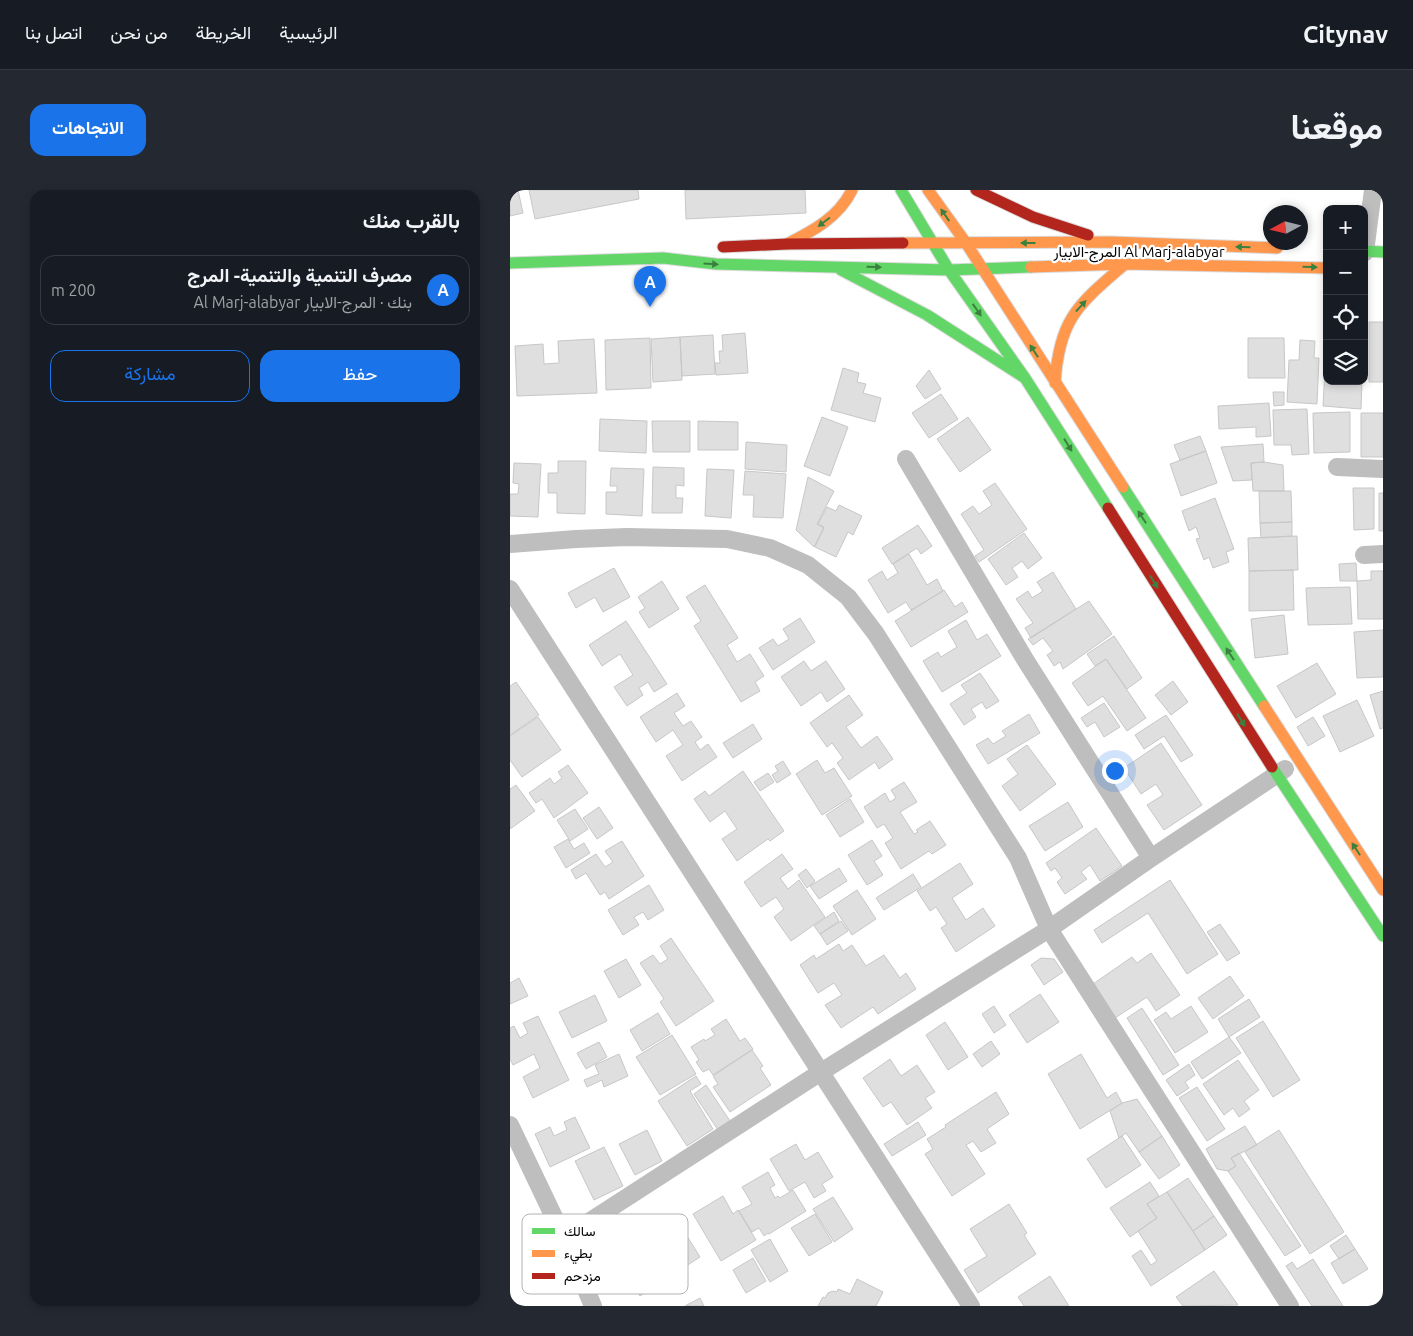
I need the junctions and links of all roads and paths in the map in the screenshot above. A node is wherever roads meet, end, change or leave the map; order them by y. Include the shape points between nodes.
1 (852, 190) edge
2 (900, 190) edge
3 (928, 190) edge
4 (976, 190) edge
5 (1373, 190) edge
6 (1111, 242) junction
7 (966, 243) junction
8 (787, 244) junction
9 (934, 244) junction
10 (715, 247) dead end
11 (1263, 248) edge
12 (694, 250) dead end
13 (1365, 250) edge
14 (1368, 252) edge
15 (1383, 252) edge
16 (663, 258) junction
17 (510, 263) edge
18 (1125, 264) junction
19 (832, 266) junction
20 (1323, 268) edge
21 (981, 269) junction
22 (949, 270) junction
23 (1025, 378) junction
24 (1055, 383) junction
25 (906, 458) dead end
26 (1337, 467) dead end
27 (1383, 469) edge
28 (510, 544) edge
29 (1383, 554) edge
30 (1364, 555) dead end
31 (510, 589) edge
32 (1299, 760) junction
33 (1276, 774) junction
34 (1151, 858) junction
35 (1383, 890) edge
36 (1049, 929) junction
37 (1383, 936) edge
38 (821, 1072) junction
39 (510, 1124) edge
40 (553, 1214) edge
41 (601, 1214) edge
42 (588, 1294) edge
43 (593, 1306) edge
44 (971, 1306) edge
45 (1290, 1306) edge

1 -> 8 main road via 840,210 808,234
2 - 9 main road
7 -> 3 main road
4 - 6 main road via 1033,217
5 - 13 street
6 -> 7 main road, المرج-الابيار Al Marj-alabyar
11 -> 6 main road, المرج-الابيار Al Marj-alabyar
7 - 9 main road, المرج-الابيار Al Marj-alabyar
7 - 21 main road
8 - 9 main road, المرج-الابيار Al Marj-alabyar
8 - 10 main road, المرج-الابيار Al Marj-alabyar
9 - 22 main road
12 - 16 main road
14 - 15 main road
16 - 17 main road
16 -> 19 main road, المرج-الابيار Al Marj-alabyar via 716,264
18 -> 20 main road, المرج-الابيار Al Marj-alabyar
18 - 21 main road, المرج-الابيار Al Marj-alabyar
24 -> 18 main road via 1061,338 1067,323 1077,309
19 -> 22 main road, المرج-الابيار Al Marj-alabyar
19 - 23 main road via 927,315
21 - 22 main road, المرج-الابيار Al Marj-alabyar
24 -> 21 main road
22 -> 23 main road
23 -> 33 main road
32 -> 24 main road
25 - 34 street via 1026,661
26 - 27 street
28 - 36 street via 576,538 727,539 770,548 808,565 848,597 876,634 1018,858
29 - 30 street
31 - 38 street
32 - 33 street
35 -> 32 main road
33 - 34 street
33 - 37 main road
34 - 36 street
36 - 38 street
36 - 45 street
38 - 41 street
38 - 44 street
39 - 40 street
42 - 43 street

